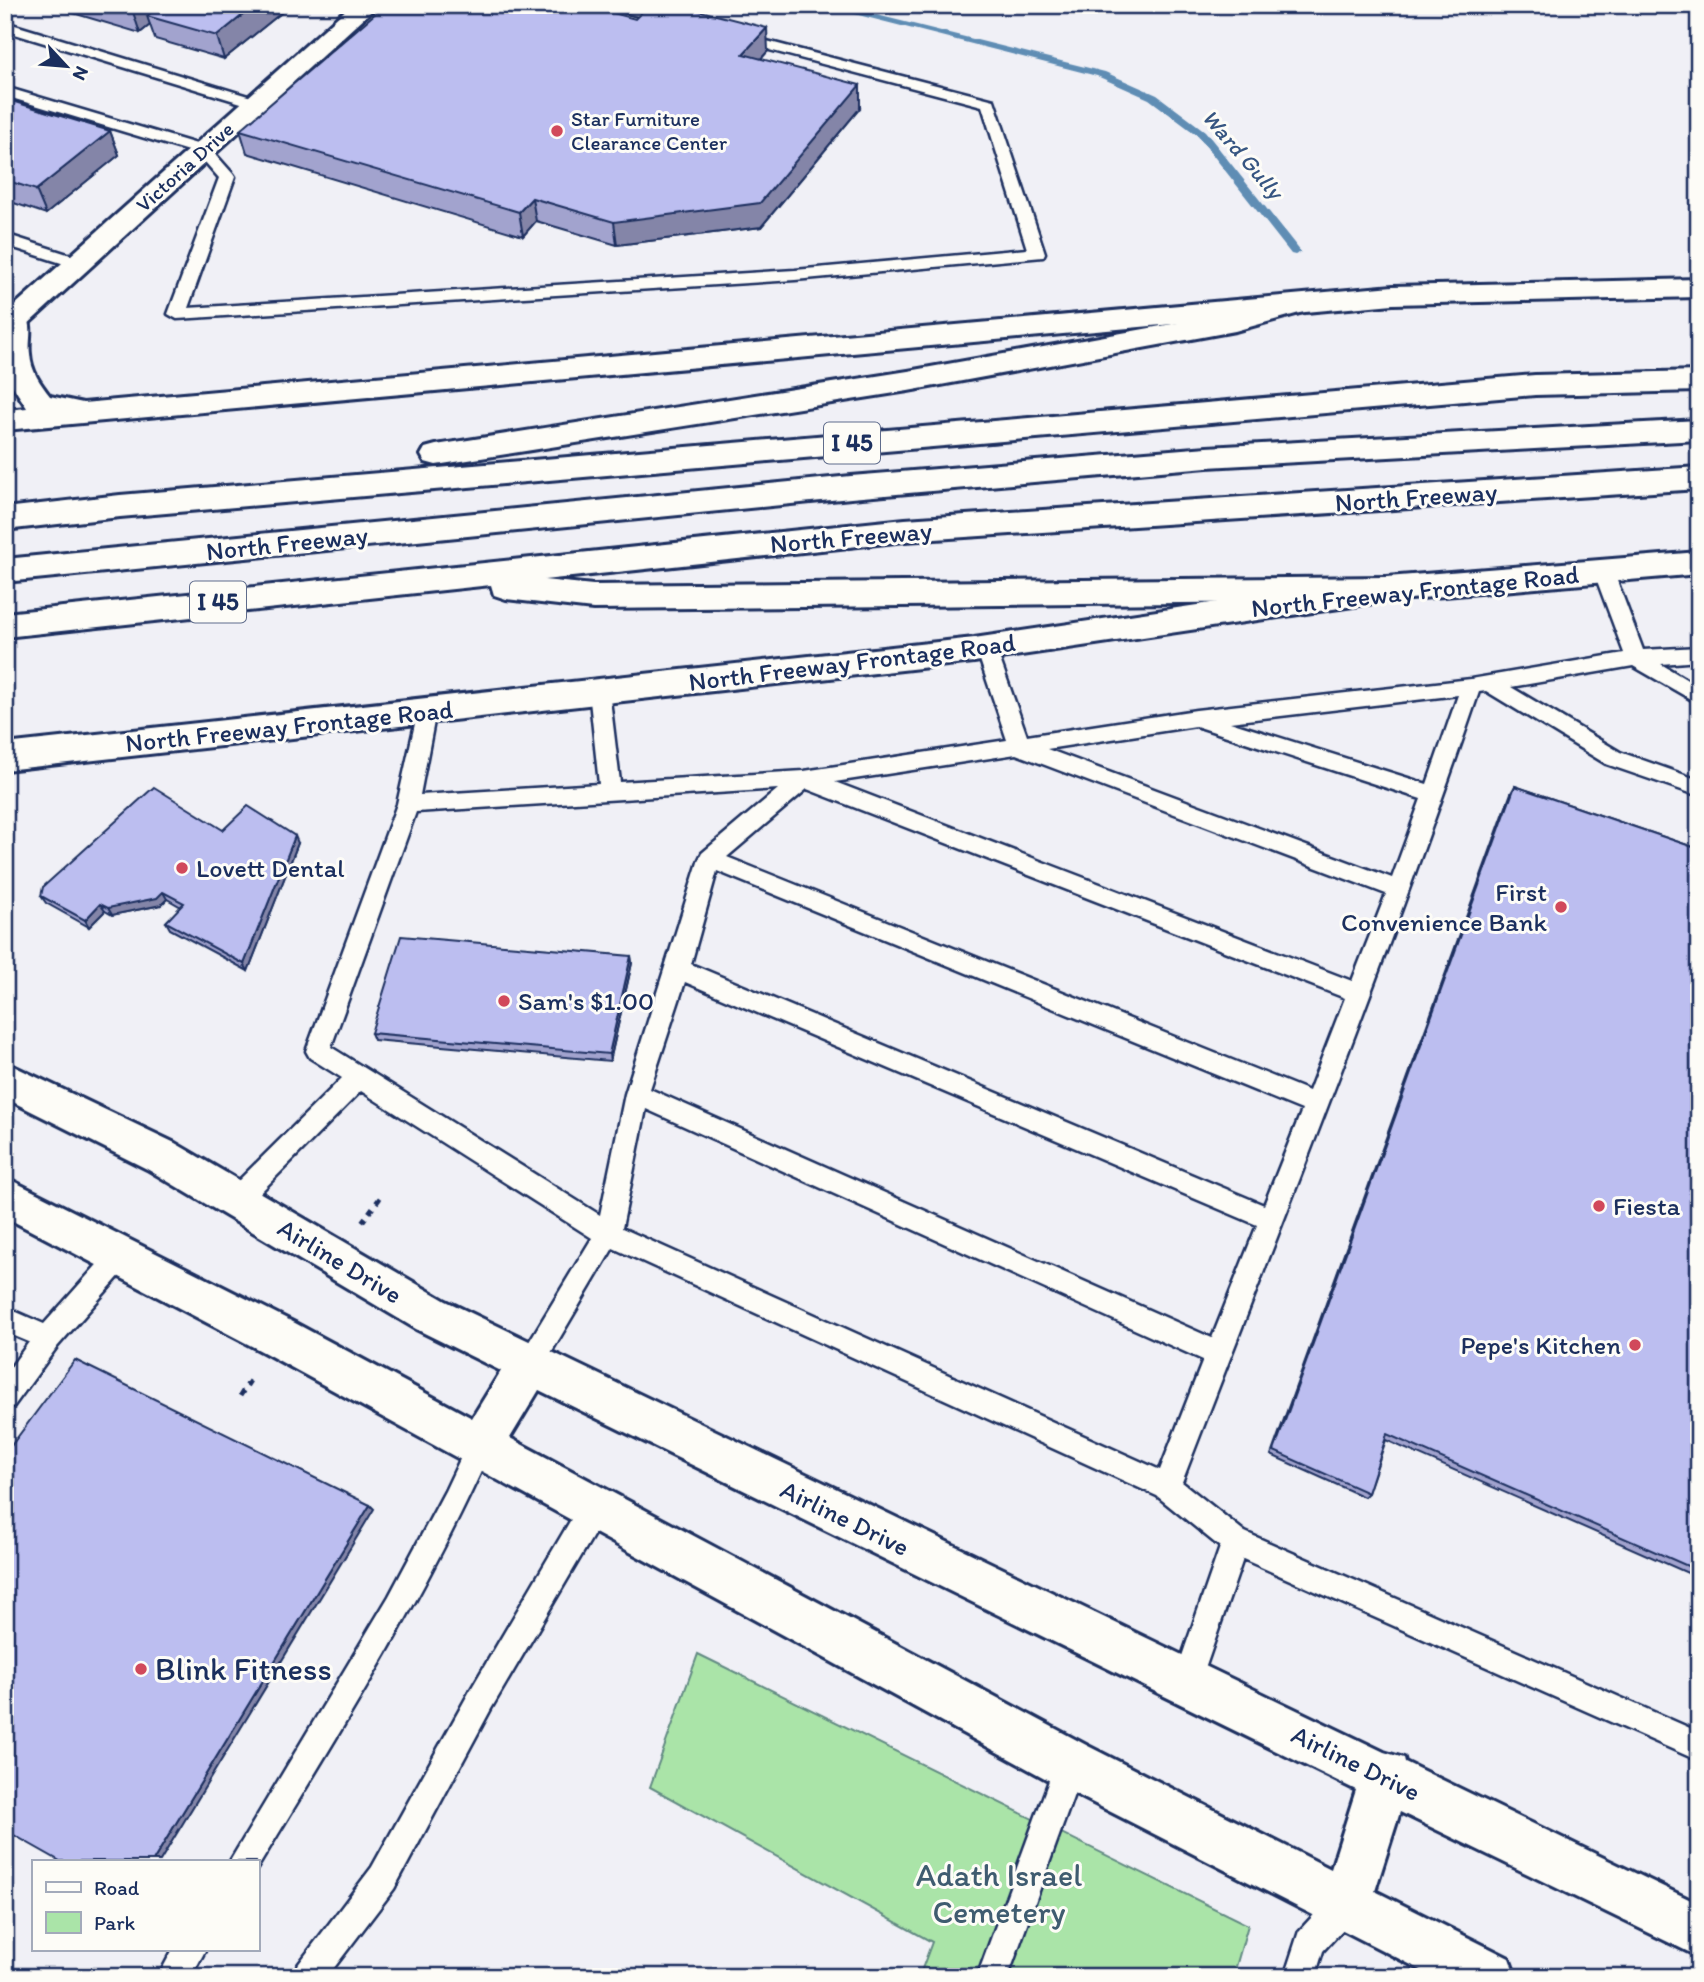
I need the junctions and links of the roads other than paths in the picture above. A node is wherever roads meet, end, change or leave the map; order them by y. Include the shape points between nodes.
1 (366, 5) edge
2 (614, 5) edge
3 (681, 23) edge
4 (5, 26) edge
5 (721, 33) edge
6 (5, 91) edge
7 (256, 103) junction
8 (204, 152) junction
9 (5, 239) edge
10 (76, 263) junction
11 (1699, 288) edge
12 (1293, 306) junction
13 (10, 326) edge
14 (1699, 381) edge
15 (85, 413) junction
16 (5, 420) edge
17 (1699, 430) edge
18 (1699, 478) edge
19 (120, 506) junction
20 (5, 519) edge
21 (1699, 563) edge
22 (1603, 570) junction
23 (5, 571) edge
24 (431, 579) junction
25 (1387, 589) junction
26 (5, 625) edge
27 (986, 648) junction
28 (1699, 654) edge
29 (1636, 658) junction
30 (1480, 685) junction
31 (599, 691) junction
32 (1699, 697) edge
33 (426, 710) junction
34 (1196, 718) junction
35 (1020, 747) junction
36 (5, 757) edge
37 (804, 779) junction
38 (1699, 788) edge
39 (610, 791) junction
40 (1434, 795) junction
41 (408, 804) junction
42 (710, 859) junction
43 (1399, 890) junction
44 (678, 969) junction
45 (1360, 994) junction
46 (359, 1077) junction
47 (5, 1079) edge
48 (638, 1094) junction
49 (56, 1104) junction
50 (1315, 1105) junction
51 (5, 1109) edge
52 (5, 1196) edge
53 (236, 1200) junction
54 (1271, 1219) junction
55 (608, 1234) junction
56 (121, 1256) junction
57 (5, 1318) edge
58 (48, 1338) junction
59 (1217, 1353) junction
60 (530, 1364) junction
61 (5, 1397) edge
62 (479, 1447) junction
63 (1167, 1487) junction
64 (593, 1509) junction
65 (1235, 1542) junction
66 (1187, 1682) junction
67 (1699, 1747) edge
68 (1070, 1764) junction
69 (1386, 1776) junction
70 (246, 1860) edge
71 (1346, 1903) junction
72 (1699, 1930) edge
73 (190, 1951) edge
74 (173, 1977) edge
75 (308, 1977) edge
76 (992, 1977) edge
77 (1299, 1977) edge
78 (1490, 1977) edge

1 - 7 main road, Victoria Drive
2 - 3 lane
4 - 7 lane
5 - 8 lane via 989,103 1037,253 795,275 177,314 227,177
6 - 8 lane
7 - 8 main road, Victoria Drive
8 - 10 main road, Victoria Drive
9 - 10 lane
10 - 13 main road, Victoria Drive
11 - 12 main road via 1393,295
12 - 15 main road
12 - 19 main road via 1235,322 908,381
13 - 15 main road via 12,358 40,404
14 - 19 main road, North Freeway / I 45 via 1535,385
15 - 16 main road
17 - 23 main road, North Freeway via 1194,458 851,487
18 - 24 main road, North Freeway / I 45 via 905,530
19 - 20 main road, North Freeway / I 45
21 - 22 main road, North Freeway Frontage Road
22 - 25 main road, North Freeway Frontage Road
22 - 29 lane
24 - 25 main road via 593,597
24 - 26 main road, North Freeway / I 45
25 - 27 main road, North Freeway Frontage Road
27 - 31 main road, North Freeway Frontage Road
27 - 35 lane
28 - 29 lane
29 - 30 lane
29 - 32 lane
30 - 34 lane
30 - 38 lane via 1613,758
30 - 40 lane
31 - 33 main road, North Freeway Frontage Road
31 - 39 lane
33 - 36 main road, North Freeway Frontage Road
33 - 41 lane
34 - 35 lane
34 - 40 lane
35 - 37 lane
35 - 43 lane
37 - 39 lane
37 - 42 lane
37 - 45 lane
39 - 41 lane
40 - 43 lane
41 - 46 lane via 318,1051
42 - 44 lane
42 - 50 lane
43 - 45 lane
44 - 48 lane
44 - 54 lane
45 - 50 lane
46 - 53 lane
46 - 55 lane
47 - 49 main road, Airline Drive
48 - 55 lane
48 - 59 lane
49 - 51 main road
49 - 53 main road, Airline Drive via 162,1156
50 - 54 lane
52 - 56 main road
53 - 60 main road, Airline Drive via 431,1315
54 - 59 lane
55 - 60 lane
55 - 63 lane
56 - 58 lane
56 - 62 main road
57 - 58 lane
58 - 61 lane
59 - 63 lane
60 - 62 main road
60 - 66 main road, Airline Drive
62 - 64 main road
62 - 70 lane via 419,1570
63 - 65 lane
64 - 68 main road
64 - 75 lane via 383,1878
65 - 66 lane
65 - 67 lane
66 - 69 main road, Airline Drive
68 - 71 main road
68 - 76 lane
69 - 71 main road
69 - 72 main road, Airline Drive
71 - 77 lane via 1310,1942
71 - 78 main road
73 - 74 lane

